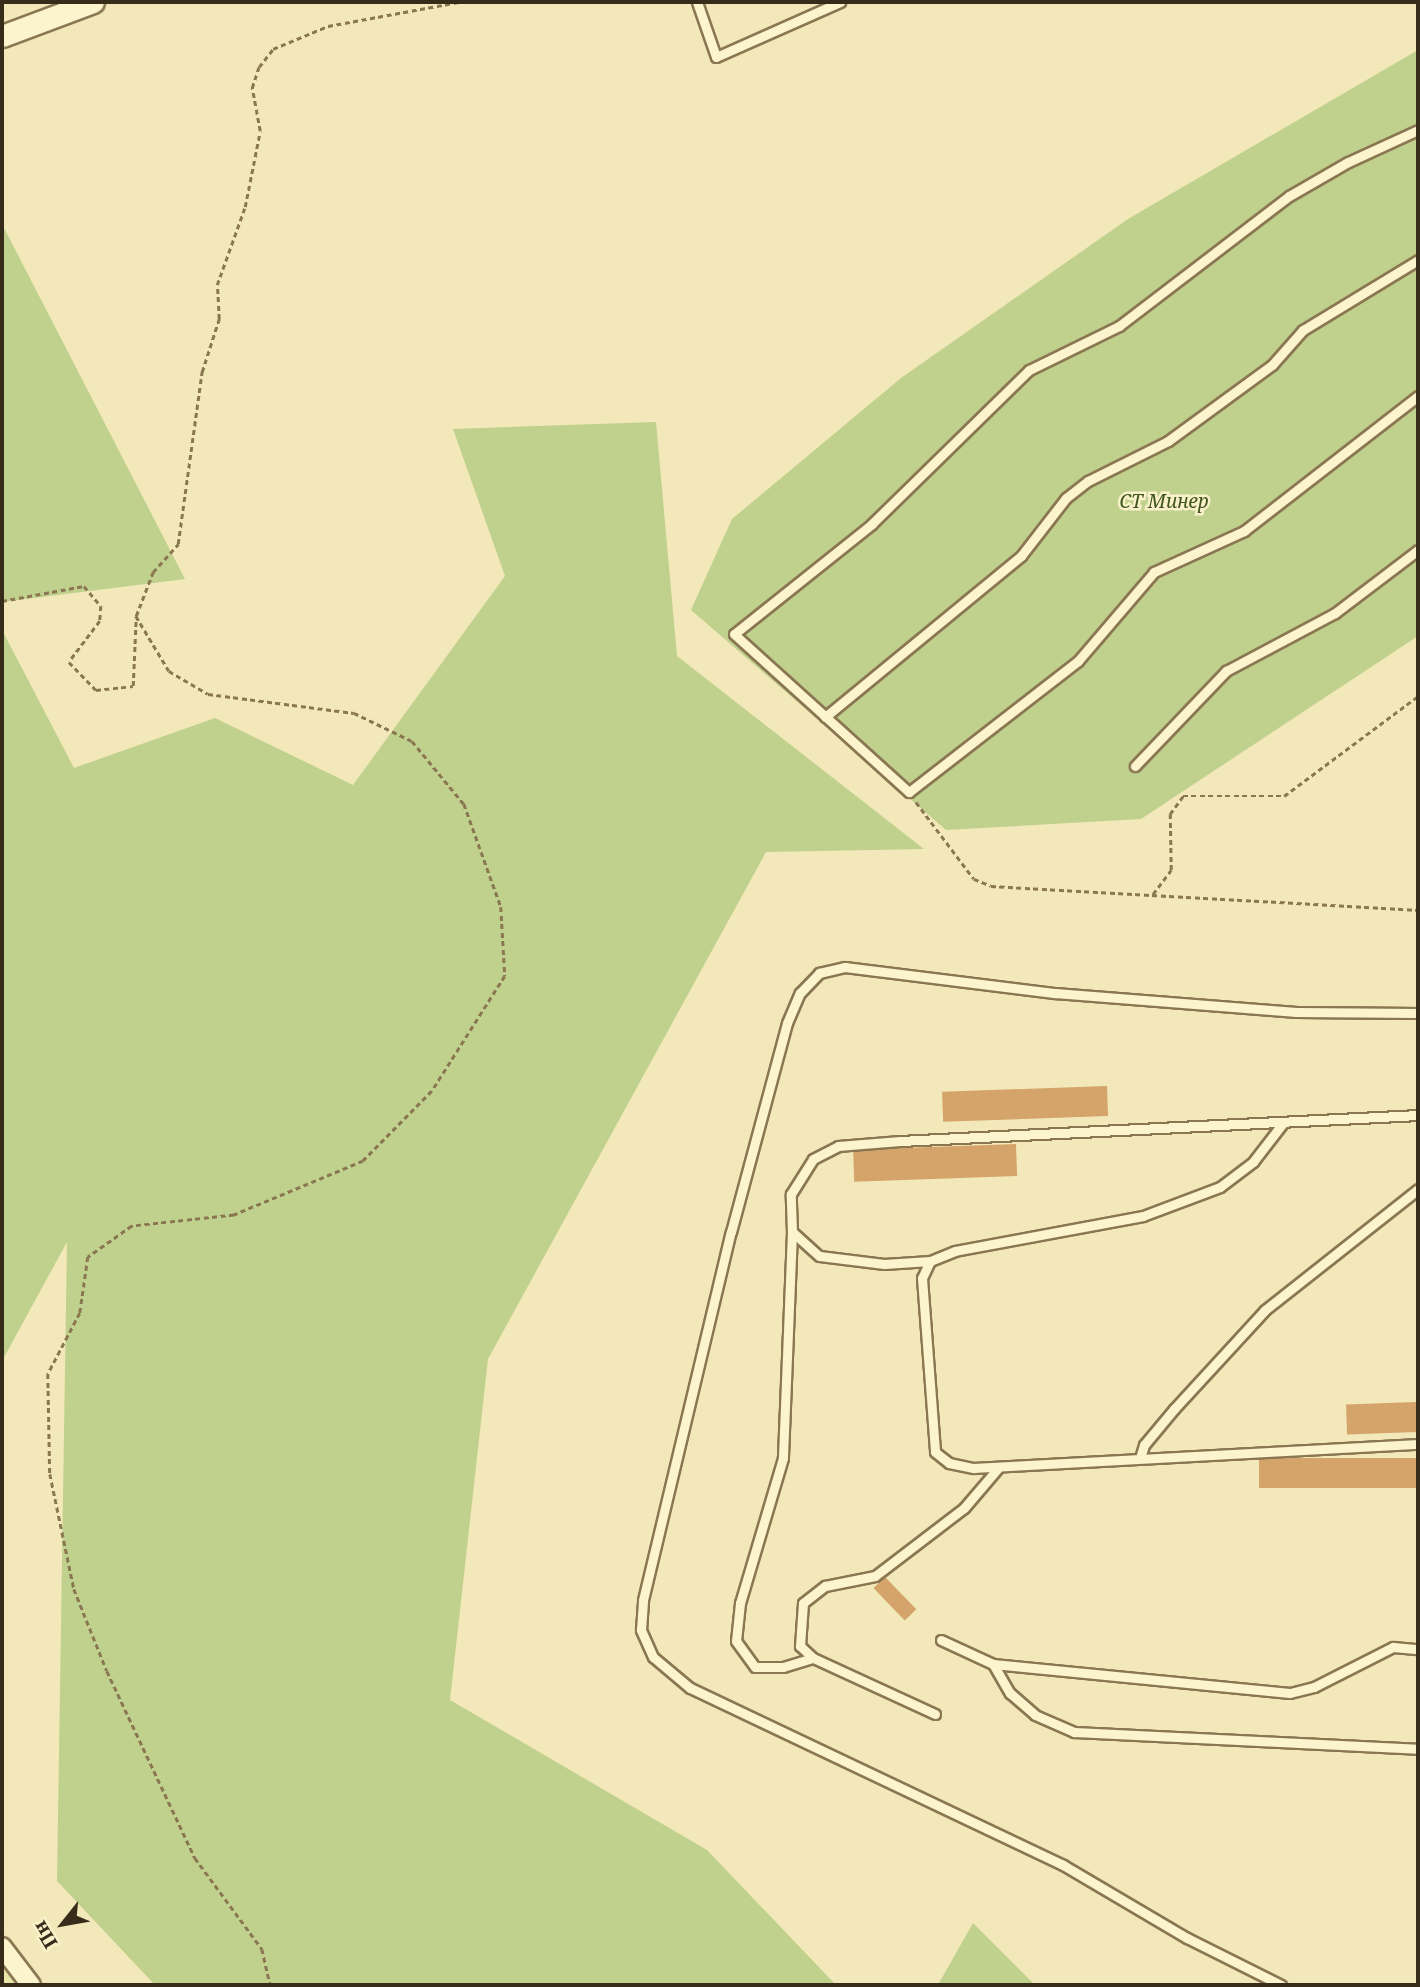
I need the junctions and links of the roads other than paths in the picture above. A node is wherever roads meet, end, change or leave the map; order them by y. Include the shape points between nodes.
1 (93, 2) edge
2 (697, 2) edge
3 (840, 2) edge
4 (2, 36) edge
5 (1418, 130) edge
6 (1418, 260) edge
7 (1418, 396) edge
8 (1418, 550) edge
9 (825, 717) junction
10 (1135, 766) dead end
11 (1418, 1013) edge
12 (1418, 1115) edge
13 (1283, 1123) junction
14 (1418, 1189) edge
15 (792, 1232) junction
16 (930, 1261) junction
17 (1418, 1444) edge
18 (1140, 1458) junction
19 (999, 1467) junction
20 (941, 1640) dead end
21 (1418, 1649) edge
22 (813, 1658) junction
23 (993, 1664) junction
24 (935, 1714) dead end
25 (1418, 1749) edge
26 (2, 1947) edge
27 (31, 1985) edge
28 (1281, 1985) edge

1 - 4 street
2 - 3 lane via 716,57
5 - 9 lane via 1289,196 1119,326 1030,370 881,516 734,635
6 - 9 lane via 1303,330 1272,365 1168,441 1088,481 1066,498 1021,556
7 - 9 lane via 1244,531 1154,572 1077,662 909,792
8 - 10 lane via 1335,613 1226,671
11 - 28 lane via 1296,1012 1055,993 845,967 819,973 800,993 787,1023 643,1600 641,1630 653,1657 690,1688 1051,1859 1187,1938
12 - 13 lane
13 - 15 lane via 838,1146 813,1159 791,1194
13 - 16 lane via 1253,1162 1220,1187 1143,1216 955,1251
14 - 18 lane via 1265,1310 1174,1409 1144,1445
15 - 16 lane via 819,1256 884,1264
15 - 22 lane via 783,1458 740,1603 736,1641 755,1667 783,1667
16 - 19 lane via 922,1278 935,1451 949,1463
17 - 18 lane
18 - 19 lane
19 - 22 lane via 964,1508 875,1576 825,1587 803,1603 800,1646
20 - 23 lane
21 - 23 lane via 1393,1647 1314,1687 1290,1693
22 - 24 lane
23 - 25 lane via 1010,1693 1035,1715 1073,1732
26 - 27 street

